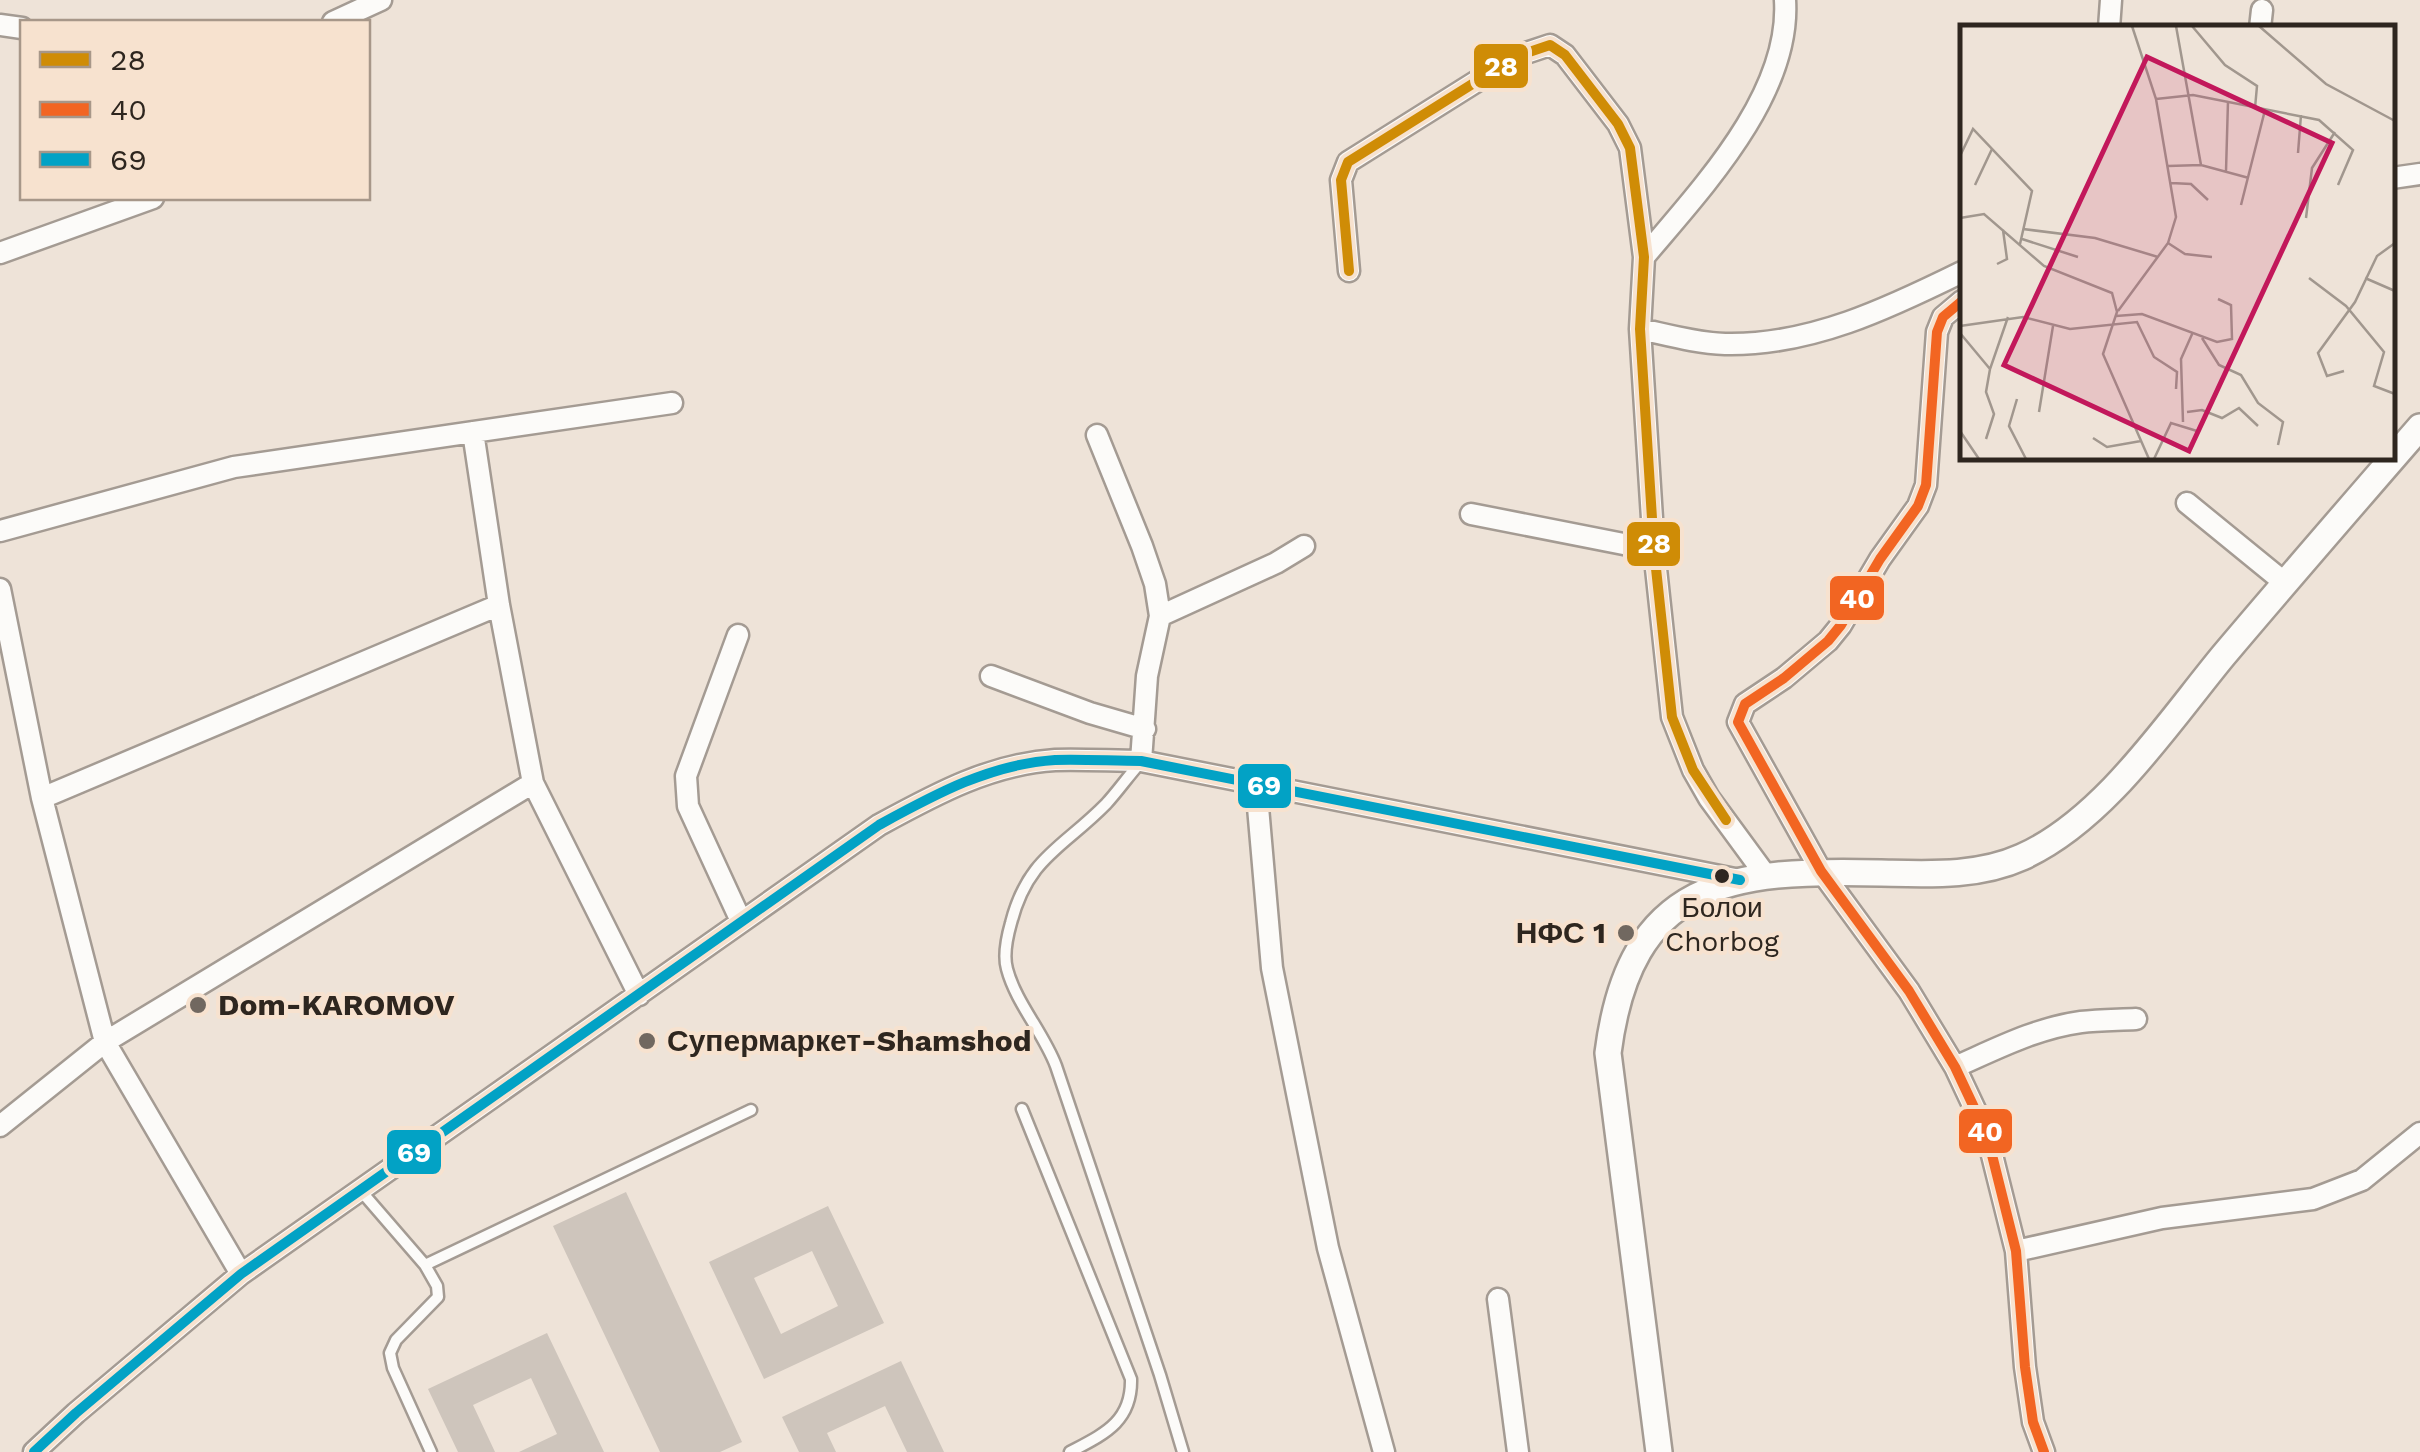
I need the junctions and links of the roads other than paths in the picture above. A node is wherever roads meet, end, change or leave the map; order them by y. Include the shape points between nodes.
1 (381, 0) edge
2 (1784, 0) edge
3 (2111, 0) edge
4 (337, 20) edge
5 (2110, 25) edge
6 (2420, 174) edge
7 (2395, 178) edge
8 (147, 200) edge
9 (0, 252) edge
10 (1644, 258) junction
11 (1349, 271) dead end
12 (1960, 273) edge
13 (1960, 303) edge
14 (1640, 329) junction
15 (672, 402) dead end
16 (2420, 427) edge
17 (473, 432) junction
18 (1097, 435) dead end
19 (2395, 456) edge
20 (2391, 460) edge
21 (2187, 503) dead end
22 (1471, 514) dead end
23 (0, 531) edge
24 (1304, 546) dead end
25 (1654, 550) junction
26 (2285, 583) junction
27 (1, 599) edge
28 (499, 604) junction
29 (1160, 616) junction
30 (738, 635) dead end
31 (991, 676) dead end
32 (1145, 729) junction
33 (1141, 761) junction
34 (532, 783) junction
35 (1256, 784) junction
36 (42, 798) junction
37 (1820, 872) junction
38 (1766, 877) junction
39 (1740, 880) junction
40 (741, 921) junction
41 (639, 995) junction
42 (2136, 1019) dead end
43 (105, 1042) junction
44 (1955, 1067) junction
45 (1022, 1109) dead end
46 (751, 1110) dead end
47 (0, 1126) edge
48 (2420, 1133) edge
49 (361, 1190) junction
50 (2016, 1251) junction
51 (425, 1264) junction
52 (241, 1274) junction
53 (1498, 1299) dead end
54 (430, 1449) edge
55 (34, 1452) edge
56 (417, 1452) edge
57 (1070, 1452) edge
58 (1183, 1452) edge
59 (1384, 1452) edge
60 (1518, 1452) edge
61 (1660, 1452) edge
62 (2044, 1452) edge

1 - 4 street
2 - 10 street via 1783,32 1765,90 1713,174
3 - 5 street
6 - 7 street
8 - 9 street
10 - 11 street via 1630,148 1566,55 1550,45 1517,56 1348,162 1340,180
10 - 14 street
12 - 14 street via 1847,324 1757,342 1702,342
13 - 37 street via 1937,332 1926,485 1918,506 1828,641 1740,712 1741,732
14 - 25 street
15 - 17 street
16 - 19 street
17 - 23 street via 234,468
17 - 28 street
18 - 29 street via 1148,565
20 - 26 street
21 - 26 street
22 - 25 street
24 - 29 street
25 - 38 street via 1672,718 1709,798
26 - 37 street via 2114,787 2052,841 1985,869
27 - 36 street
28 - 34 street
28 - 36 street
29 - 32 street
30 - 40 street via 684,792
31 - 32 street
32 - 33 street
33 - 35 street
33 - 40 street via 1053,760 944,790 879,825
33 - 58 lane via 1025,882 1005,960 1051,1053
34 - 41 street
34 - 43 street
35 - 39 street
35 - 59 street via 1272,968 1328,1248
36 - 43 street
37 - 38 street
37 - 44 street via 1909,991
38 - 39 street
39 - 61 street via 1670,911 1649,932 1613,1009 1608,1054
40 - 41 street
41 - 49 street
42 - 44 street via 2056,1027
43 - 47 street
43 - 52 street
44 - 50 street via 1987,1135
45 - 57 lane via 1131,1379 1128,1410 1112,1430
46 - 51 lane
48 - 50 street via 2362,1180 2314,1200 2162,1218
49 - 51 lane
49 - 52 street
50 - 62 street via 2025,1367
51 - 54 lane via 438,1296 396,1340 390,1360
52 - 55 street
53 - 60 street
54 - 56 lane

